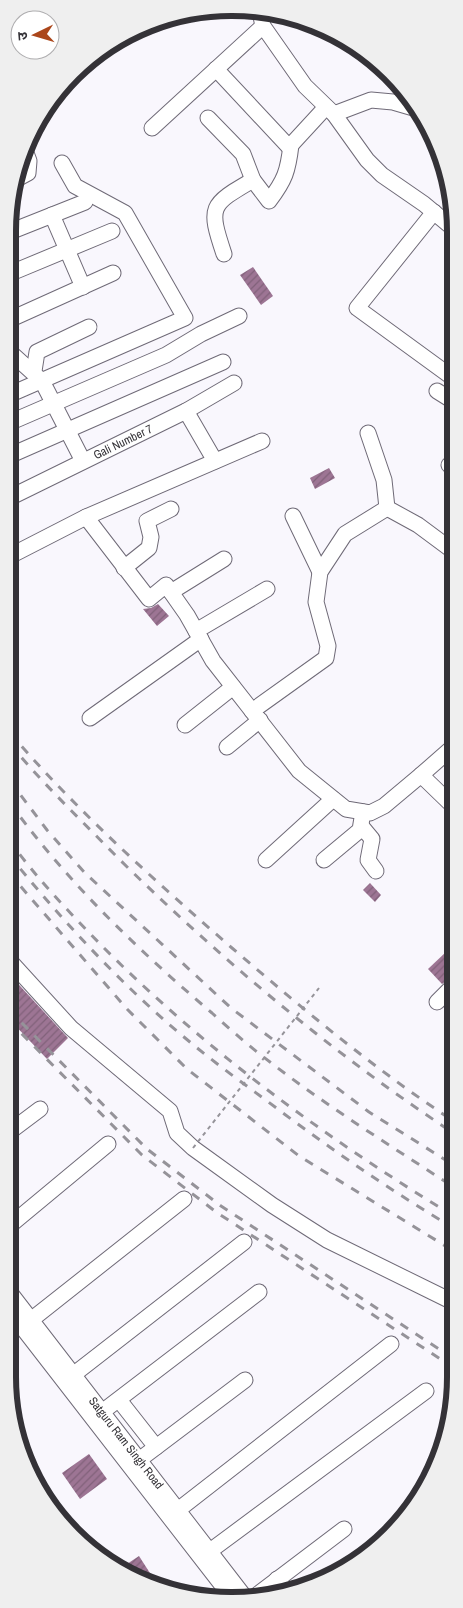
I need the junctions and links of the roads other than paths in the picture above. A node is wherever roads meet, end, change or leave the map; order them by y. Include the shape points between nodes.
1 (261, 19) edge
2 (216, 69) junction
3 (406, 106) edge
4 (330, 110) junction
5 (208, 118) dead end
6 (152, 128) dead end
7 (291, 145) junction
8 (29, 160) edge
9 (62, 163) dead end
10 (25, 174) edge
11 (253, 180) junction
12 (85, 202) dead end
13 (433, 210) junction
14 (446, 214) edge
15 (52, 215) junction
16 (446, 222) edge
17 (16, 229) edge
18 (112, 232) dead end
19 (67, 250) junction
20 (224, 254) dead end
21 (16, 271) edge
22 (113, 274) dead end
23 (83, 287) junction
24 (239, 316) dead end
25 (16, 317) edge
26 (89, 327) dead end
27 (16, 360) edge
28 (223, 362) dead end
29 (447, 374) edge
30 (38, 376) junction
31 (234, 383) dead end
32 (16, 391) edge
33 (437, 391) dead end
34 (447, 397) edge
35 (53, 403) junction
36 (186, 411) junction
37 (16, 420) edge
38 (67, 430) junction
39 (368, 433) dead end
40 (262, 441) dead end
41 (16, 453) edge
42 (83, 461) junction
43 (215, 461) junction
44 (16, 494) edge
45 (388, 508) junction
46 (171, 509) dead end
47 (293, 516) dead end
48 (86, 517) junction
49 (447, 547) edge
50 (16, 553) edge
51 (224, 559) dead end
52 (124, 568) junction
53 (320, 572) junction
54 (267, 589) dead end
55 (171, 592) junction
56 (198, 635) junction
57 (233, 687) junction
58 (256, 716) junction
59 (90, 718) dead end
60 (186, 725) dead end
61 (227, 746) dead end
62 (447, 752) edge
63 (421, 775) junction
64 (333, 799) junction
65 (447, 800) edge
66 (363, 820) junction
67 (266, 860) dead end
68 (324, 860) dead end
69 (376, 871) dead end
70 (16, 968) edge
71 (447, 992) edge
72 (436, 1002) dead end
73 (40, 1109) dead end
74 (16, 1127) edge
75 (108, 1144) dead end
76 (184, 1199) dead end
77 (16, 1219) edge
78 (244, 1242) dead end
79 (259, 1292) dead end
80 (447, 1299) edge
81 (16, 1300) edge
82 (16, 1319) edge
83 (31, 1320) junction
84 (391, 1344) dead end
85 (73, 1375) junction
86 (245, 1380) dead end
87 (426, 1391) dead end
88 (119, 1400) junction
89 (102, 1412) junction
90 (156, 1447) junction
91 (139, 1460) junction
92 (178, 1510) junction
93 (344, 1529) dead end
94 (210, 1552) junction
95 (282, 1585) edge
96 (240, 1591) edge
97 (227, 1592) edge

1 - 2 street
1 - 4 street via 305,86
2 - 6 street
2 - 7 street via 284,144
3 - 4 street via 371,100
4 - 7 street
4 - 13 street via 382,175
5 - 11 street via 243,154
7 - 11 street via 284,182 269,201
8 - 10 street via 28,172
9 - 30 street via 76,186 125,213 185,318
11 - 20 street via 217,204 214,224
12 - 15 street
13 - 14 street
13 - 16 street
13 - 29 street via 357,308
15 - 17 street
15 - 19 street
18 - 19 street
19 - 21 street
19 - 23 street
22 - 23 street
23 - 25 street
24 - 35 street via 166,355
26 - 30 street via 37,352
27 - 30 street
28 - 38 street
30 - 32 street
30 - 35 street
31 - 36 street, Gali Number 7
33 - 34 street
35 - 37 street
35 - 38 street
36 - 42 street, Gali Number 7
36 - 43 street
38 - 41 street
38 - 42 street
39 - 45 street via 384,480
40 - 43 street
42 - 44 street, Gali Number 7
43 - 48 street
45 - 49 street
45 - 53 street via 345,534
46 - 52 street via 147,521 151,537 149,548
47 - 53 street
48 - 50 street
48 - 52 street
51 - 55 street
52 - 55 street via 149,599 166,585
53 - 58 street via 316,602 328,646 326,658
54 - 56 street
55 - 56 street
56 - 57 street
56 - 59 street
57 - 58 street
57 - 60 street
58 - 61 street
58 - 64 street via 299,771
62 - 63 street
63 - 65 street
63 - 66 street
64 - 66 street
64 - 67 street
66 - 68 street
66 - 69 street via 372,838 368,860
70 - 80 street via 71,1028 170,1111 177,1133 193,1148 327,1240
71 - 72 street
73 - 74 street
75 - 77 street
76 - 83 street
78 - 85 street
79 - 88 street
81 - 83 street, Satguru Ram Singh Road
82 - 97 street, Satguru Ram Singh Road
83 - 85 street, Satguru Ram Singh Road
84 - 92 street
85 - 89 street, Satguru Ram Singh Road
86 - 90 street
87 - 94 street
88 - 89 street
88 - 90 street
89 - 91 street, Satguru Ram Singh Road
90 - 91 street
91 - 92 street, Satguru Ram Singh Road
92 - 94 street, Satguru Ram Singh Road
93 - 95 street
94 - 96 street, Satguru Ram Singh Road

